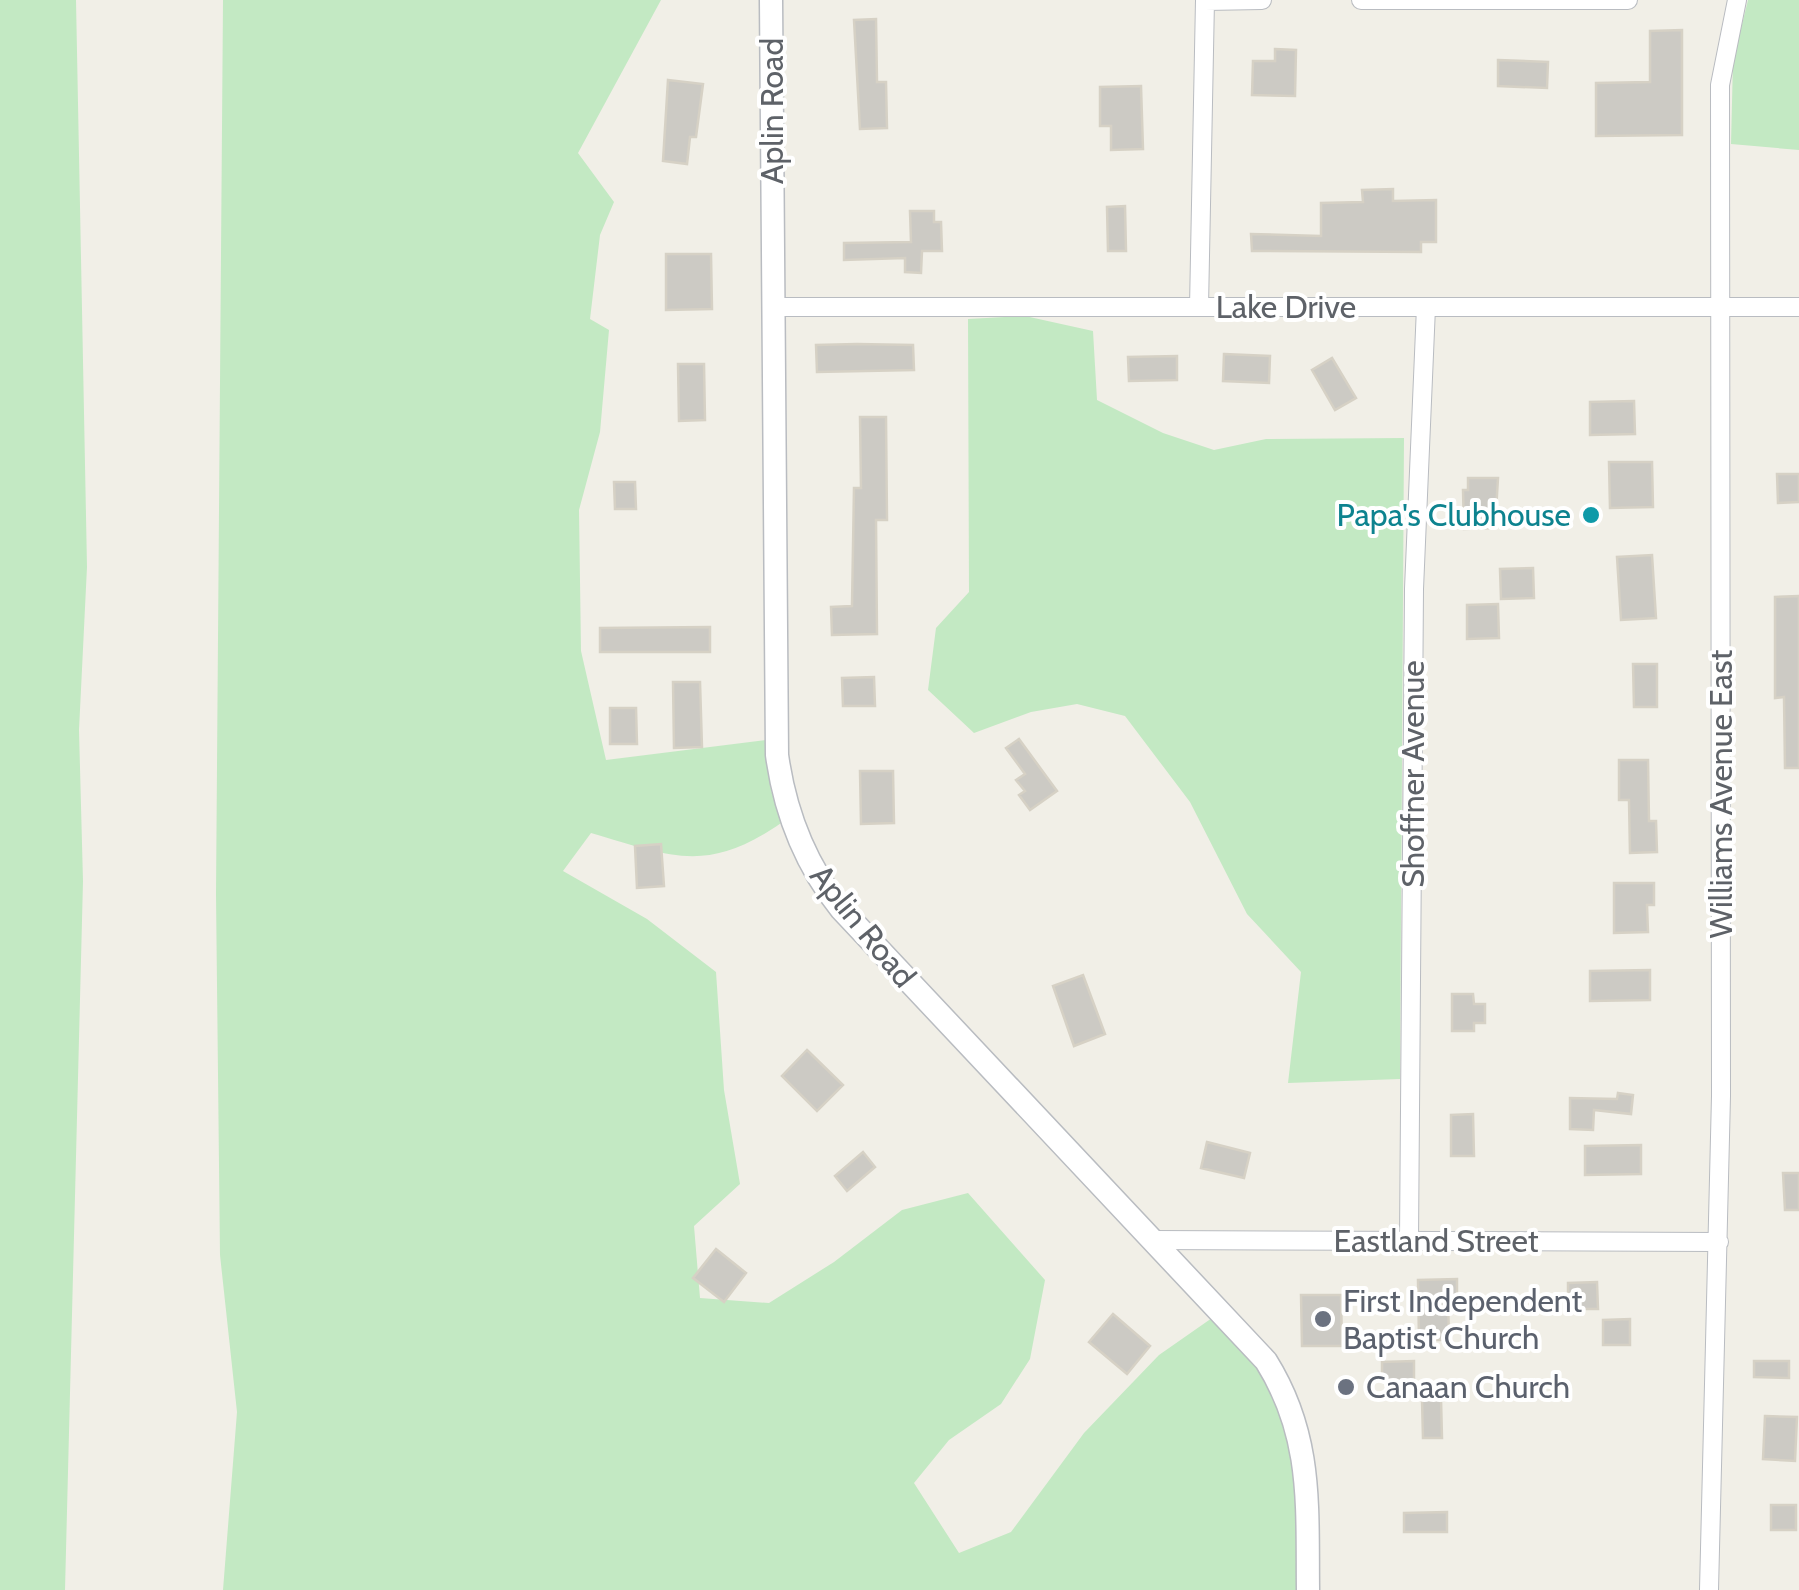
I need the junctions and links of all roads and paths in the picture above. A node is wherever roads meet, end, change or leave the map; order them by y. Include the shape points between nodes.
1 (772, 0) edge
2 (1262, 0) edge
3 (1360, 0) edge
4 (1628, 0) edge
5 (1737, 0) edge
6 (1205, 1) edge
7 (1722, 306) junction
8 (1199, 307) junction
9 (1799, 307) edge
10 (773, 308) junction
11 (1426, 308) junction
12 (1152, 1240) junction
13 (1409, 1241) junction
14 (1719, 1242) junction
15 (1308, 1590) edge
16 (1710, 1590) edge

1 - 10 street, Aplin Road
2 - 6 street
3 - 4 street
5 - 7 street, Williams Avenue East via 1720,86
6 - 8 street
7 - 9 street, Lake Drive
7 - 11 street, Lake Drive
7 - 14 street, Williams Avenue East
8 - 10 street, Lake Drive
8 - 11 street, Lake Drive
10 - 12 street, Aplin Road via 776,755 793,827 841,910
11 - 13 street, Shoffner Avenue via 1414,589
12 - 13 street, Eastland Street
12 - 15 street, Aplin Road via 1256,1348 1284,1390 1305,1457
13 - 14 street, Eastland Street
14 - 16 street, Williams Avenue East

